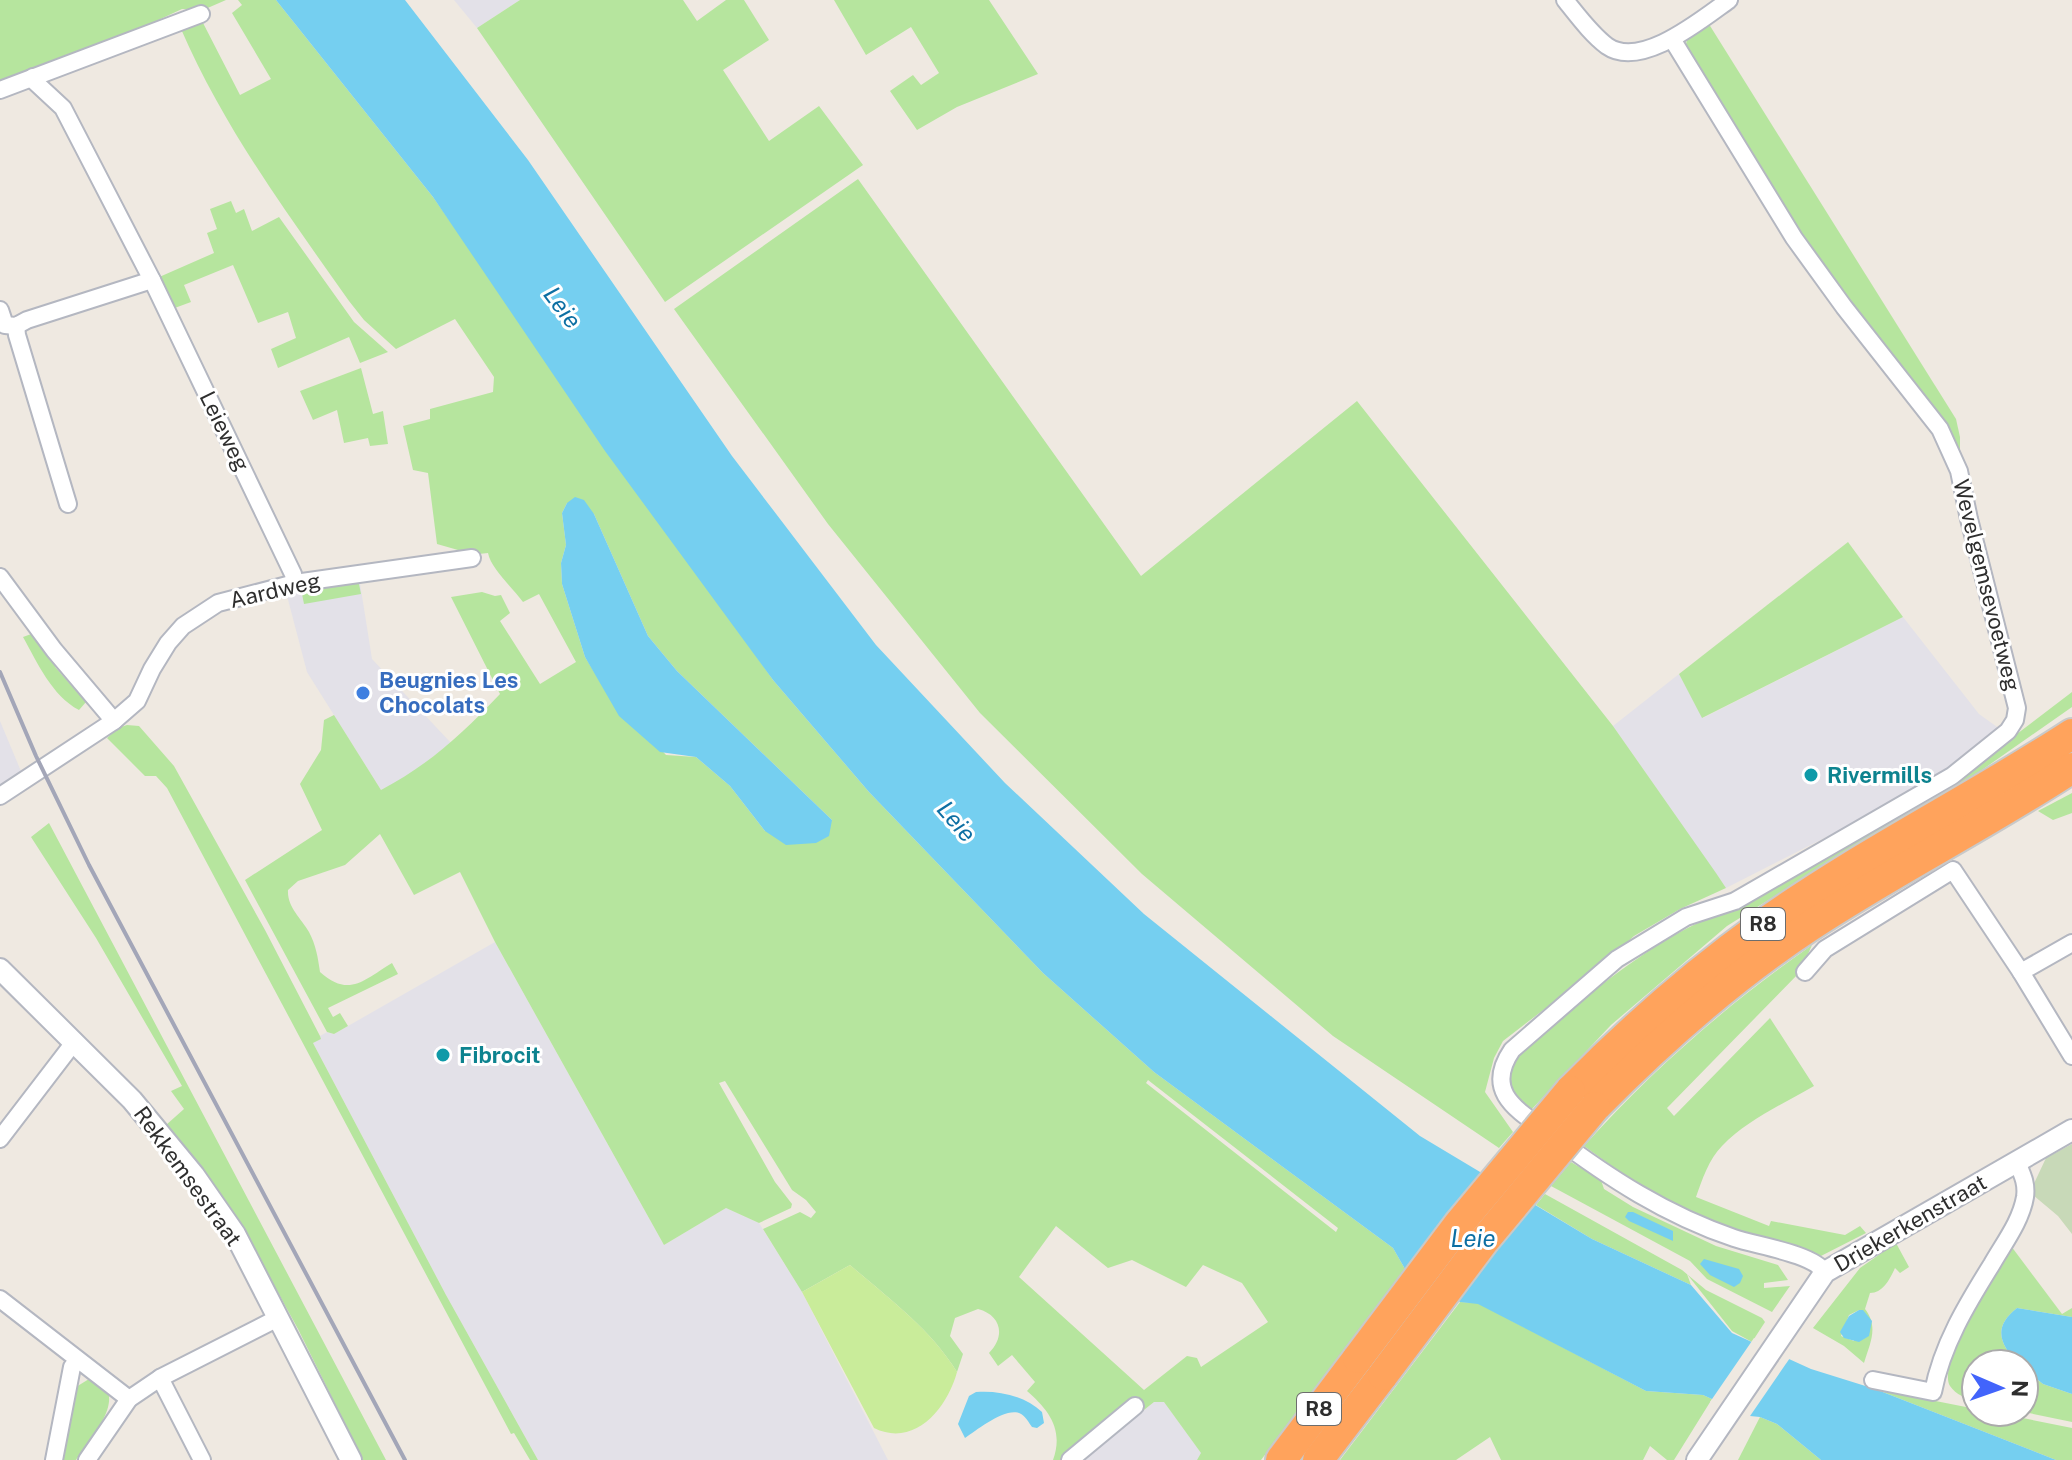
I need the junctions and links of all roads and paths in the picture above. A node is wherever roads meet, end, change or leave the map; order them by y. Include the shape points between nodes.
1 (1565, 0) edge
2 (1729, 0) edge
3 (201, 14) dead end
4 (1672, 39) junction
5 (33, 77) junction
6 (0, 90) edge
7 (152, 280) junction
8 (0, 310) edge
9 (16, 326) junction
10 (68, 504) dead end
11 (472, 558) dead end
12 (0, 577) edge
13 (295, 583) junction
14 (114, 721) junction
15 (2072, 734) edge
16 (2072, 768) edge
17 (0, 796) edge
18 (2072, 943) edge
19 (0, 969) edge
20 (1805, 972) dead end
21 (2021, 972) junction
22 (75, 1041) junction
23 (2072, 1056) edge
24 (1582, 1099) junction
25 (2072, 1130) edge
26 (0, 1139) edge
27 (2017, 1162) junction
28 (1825, 1272) junction
29 (0, 1299) edge
30 (278, 1318) junction
31 (78, 1360) junction
32 (1370, 1366) junction
33 (160, 1378) junction
34 (1873, 1380) dead end
35 (129, 1399) junction
36 (1135, 1406) dead end
37 (1700, 1456) edge
38 (54, 1460) edge
39 (87, 1460) edge
40 (202, 1460) edge
41 (351, 1460) edge
42 (1070, 1460) edge
43 (1281, 1460) edge
44 (1318, 1460) edge

1 - 4 street via 1610,48 1635,52
2 - 4 street
3 - 5 street
4 - 28 street, Wevelgemsevoetweg via 1794,238 1940,429 1959,471 2017,708 2008,731 1952,776 1735,901 1686,917 1617,959 1512,1050 1500,1079 1520,1112 1647,1201 1732,1238 1812,1262
5 - 6 street
5 - 7 street, Leieweg via 63,108
7 - 9 street
7 - 13 street, Leieweg
8 - 9 street via 5,325
9 - 10 street
11 - 13 street, Aardweg
12 - 14 street
13 - 14 street, Aardweg via 218,603 199,614 168,643 137,701
14 - 17 street
15 - 24 highway, R8 via 1762,925 1618,1042
16 - 24 highway, R8 via 1808,927
18 - 21 street
19 - 22 street, Rekkemsestraat
20 - 21 street via 1825,949 1953,870
21 - 23 street
22 - 26 street
22 - 30 street, Rekkemsestraat via 194,1175 235,1234
24 - 32 highway, R8, bridge via 1483,1242
25 - 27 street, Driekerkenstraat
27 - 28 street, Driekerkenstraat
27 - 34 street via 2025,1180 2025,1199 2012,1231 1959,1318 1933,1392
28 - 37 street, Driekerkenstraat
29 - 31 street
30 - 33 street
30 - 41 street, Rekkemsestraat
31 - 35 street
31 - 38 street via 72,1367
32 - 43 highway, R8
32 - 44 highway, R8
33 - 35 street
33 - 40 street
35 - 39 street
36 - 42 street

